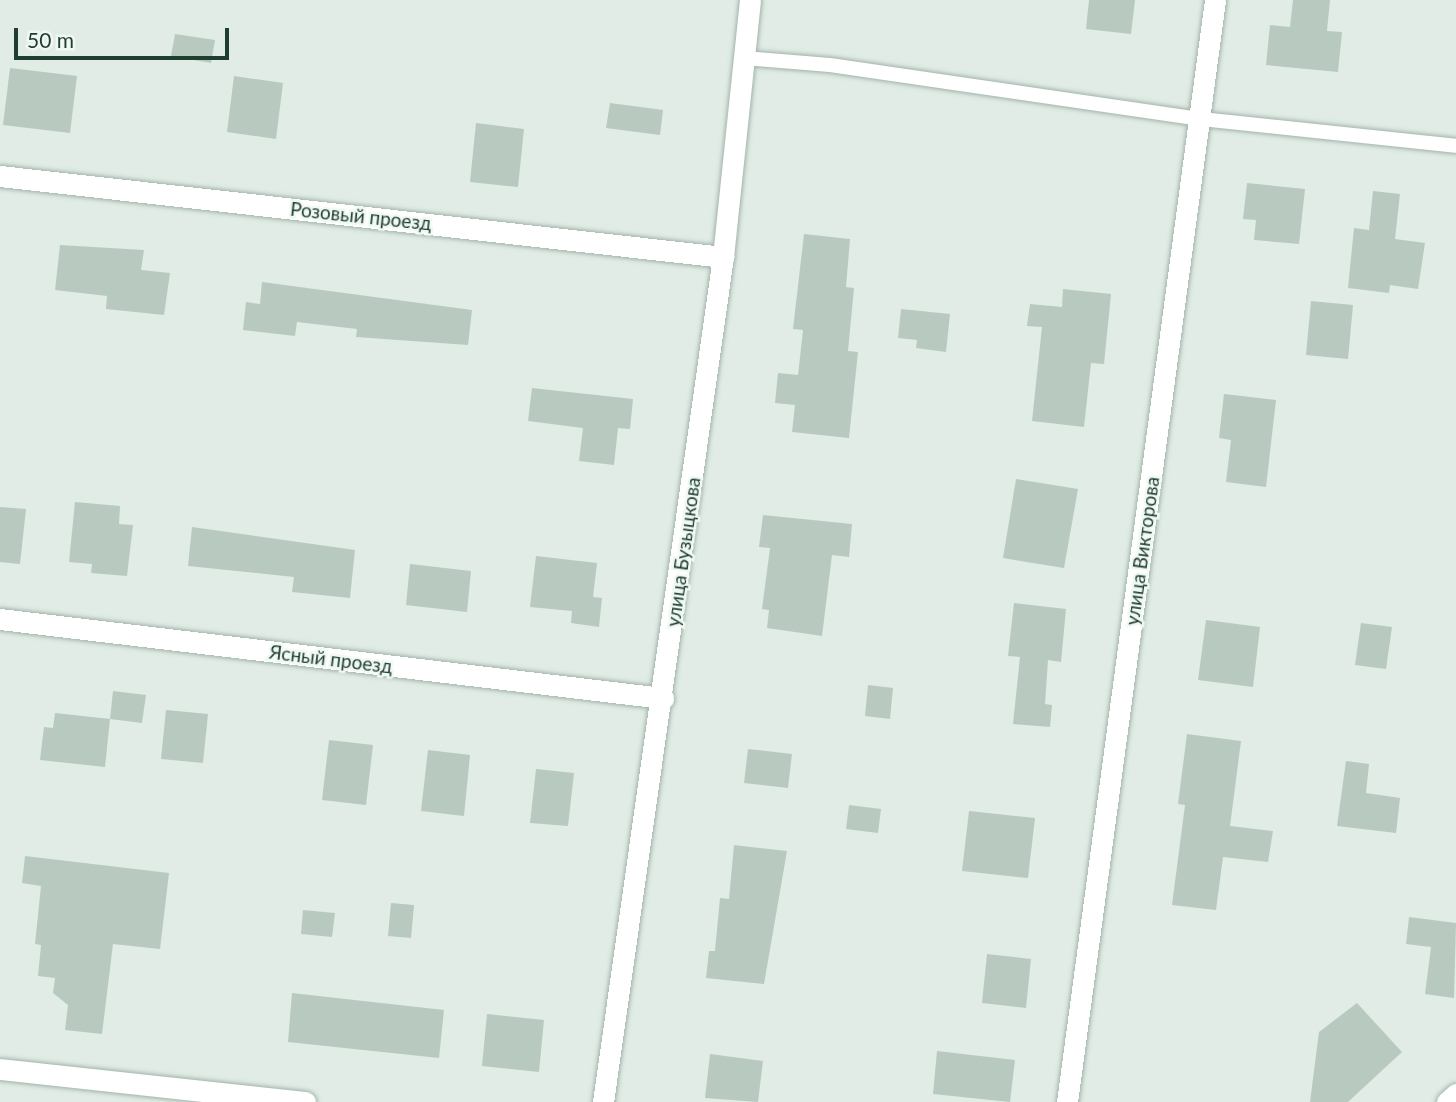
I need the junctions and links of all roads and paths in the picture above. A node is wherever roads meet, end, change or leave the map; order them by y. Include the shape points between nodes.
1 (750, 0) edge
2 (1215, 0) edge
3 (744, 58) junction
4 (1201, 119) junction
5 (1456, 146) edge
6 (0, 176) edge
7 (723, 257) junction
8 (0, 619) edge
9 (663, 698) junction
10 (0, 1069) edge
11 (1456, 1094) edge
12 (305, 1102) edge
13 (603, 1102) edge
14 (1067, 1102) edge
15 (1447, 1102) edge

1 - 3 street, улица Бузыцкова
2 - 4 street, улица Викторова
3 - 4 lane via 830,65
3 - 7 street, улица Бузыцкова
4 - 5 lane
4 - 14 street, улица Викторова
6 - 7 street, Розовый проезд
7 - 9 street, улица Бузыцкова
8 - 9 street, Ясный проезд
9 - 13 street, улица Бузыцкова
10 - 12 street
11 - 15 street

